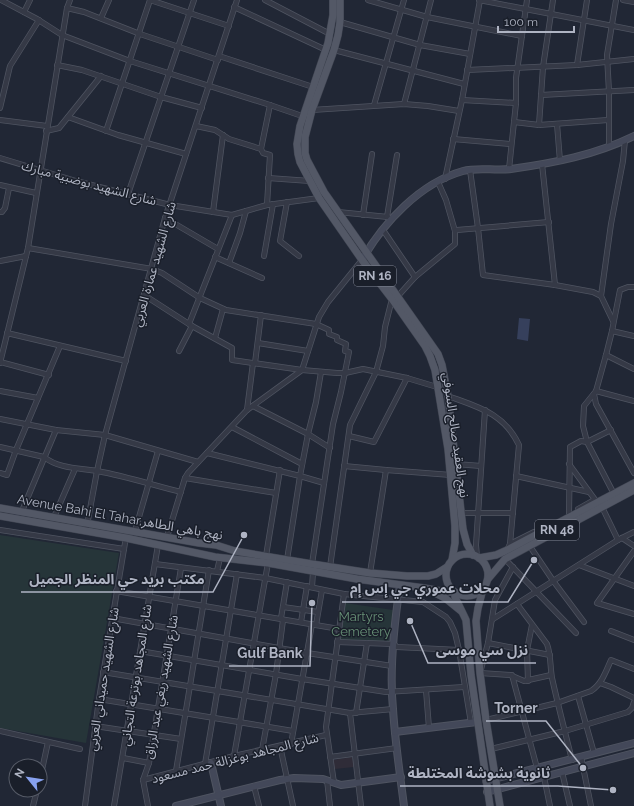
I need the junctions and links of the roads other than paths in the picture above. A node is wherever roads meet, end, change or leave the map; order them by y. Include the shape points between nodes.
1 (1, 0) edge
2 (30, 0) edge
3 (70, 0) edge
4 (109, 0) edge
5 (150, 0) edge
6 (194, 0) edge
7 (237, 0) edge
8 (265, 0) edge
9 (333, 0) edge
10 (340, 0) edge
11 (368, 0) edge
12 (404, 0) edge
13 (431, 0) edge
14 (480, 0) edge
15 (527, 0) edge
16 (553, 0) edge
17 (586, 0) edge
18 (616, 0) edge
19 (623, 0) edge
20 (634, 2) edge
21 (234, 7) junction
22 (67, 8) junction
23 (402, 9) junction
24 (525, 9) junction
25 (24, 12) junction
26 (189, 14) junction
27 (551, 14) junction
28 (427, 17) junction
29 (101, 18) junction
30 (39, 20) junction
31 (584, 20) junction
32 (340, 22) junction
33 (228, 26) junction
34 (611, 26) junction
35 (475, 27) junction
36 (634, 30) edge
37 (140, 34) junction
38 (330, 34) junction
39 (62, 35) junction
40 (522, 36) junction
41 (393, 37) junction
42 (420, 45) junction
43 (178, 46) junction
44 (326, 50) junction
45 (334, 50) junction
46 (470, 54) junction
47 (218, 58) junction
48 (634, 59) edge
49 (130, 61) junction
50 (608, 62) junction
51 (386, 63) junction
52 (57, 65) junction
53 (577, 65) junction
54 (543, 67) junction
55 (517, 68) junction
56 (412, 70) junction
57 (467, 70) junction
58 (169, 73) junction
59 (101, 76) junction
60 (122, 83) junction
61 (464, 84) junction
62 (210, 85) junction
63 (313, 87) junction
64 (634, 90) edge
65 (2, 91) edge
66 (609, 92) junction
67 (541, 96) junction
68 (161, 97) junction
69 (462, 100) junction
70 (516, 103) junction
71 (404, 104) junction
72 (270, 105) junction
73 (374, 105) junction
74 (0, 108) edge
75 (202, 108) junction
76 (312, 110) junction
77 (459, 111) junction
78 (302, 116) junction
79 (68, 117) junction
80 (0, 120) edge
81 (608, 120) junction
82 (514, 122) junction
83 (557, 124) junction
84 (539, 125) junction
85 (196, 126) junction
86 (46, 129) junction
87 (106, 131) junction
88 (223, 134) junction
89 (634, 136) edge
90 (453, 139) junction
91 (625, 140) junction
92 (145, 143) junction
93 (511, 144) junction
94 (608, 146) junction
95 (261, 150) junction
96 (186, 154) junction
97 (372, 154) dead end
98 (397, 155) dead end
99 (0, 158) edge
100 (560, 161) junction
101 (542, 164) junction
102 (509, 169) junction
103 (39, 170) junction
104 (470, 170) junction
105 (268, 178) junction
106 (445, 179) junction
107 (310, 181) junction
108 (438, 182) junction
109 (0, 185) edge
110 (9, 188) junction
111 (36, 193) junction
112 (128, 194) junction
113 (319, 198) junction
114 (288, 202) junction
115 (273, 204) junction
116 (170, 205) junction
117 (267, 205) junction
118 (246, 211) junction
119 (0, 212) edge
120 (213, 212) junction
121 (338, 212) junction
122 (232, 215) junction
123 (364, 215) junction
124 (165, 218) junction
125 (390, 218) junction
126 (549, 222) junction
127 (478, 228) junction
128 (383, 230) junction
129 (455, 231) junction
130 (28, 248) junction
131 (218, 249) junction
132 (367, 252) junction
133 (26, 256) junction
134 (264, 256) dead end
135 (299, 256) dead end
136 (215, 257) junction
137 (362, 260) junction
138 (0, 261) edge
139 (229, 263) junction
140 (152, 269) junction
141 (416, 277) junction
142 (262, 278) dead end
143 (555, 285) junction
144 (634, 288) edge
145 (144, 295) junction
146 (601, 296) junction
147 (200, 298) junction
148 (395, 298) junction
149 (223, 309) junction
150 (261, 315) junction
151 (613, 320) junction
152 (316, 324) junction
153 (191, 325) junction
154 (612, 331) junction
155 (7, 333) junction
156 (634, 336) edge
157 (215, 338) junction
158 (258, 343) junction
159 (60, 346) junction
160 (179, 351) dead end
161 (308, 351) junction
162 (606, 355) junction
163 (126, 361) junction
164 (0, 362) edge
165 (254, 363) junction
166 (633, 367) edge
167 (302, 370) junction
168 (321, 372) junction
169 (376, 372) junction
170 (345, 373) junction
171 (49, 375) junction
172 (407, 378) junction
173 (437, 387) junction
174 (0, 391) edge
175 (595, 392) junction
176 (448, 396) junction
177 (38, 398) junction
178 (634, 401) edge
179 (253, 406) junction
180 (247, 410) junction
181 (484, 410) junction
182 (0, 419) edge
183 (26, 424) junction
184 (232, 427) junction
185 (56, 430) junction
186 (610, 430) junction
187 (308, 434) junction
188 (105, 435) junction
189 (349, 436) junction
190 (587, 442) junction
191 (0, 447) edge
192 (330, 448) junction
193 (16, 450) junction
194 (158, 451) junction
195 (207, 452) junction
196 (44, 457) junction
197 (198, 462) junction
198 (302, 464) junction
199 (456, 464) junction
200 (569, 464) junction
201 (344, 466) junction
202 (481, 466) junction
203 (75, 469) junction
204 (280, 470) junction
205 (386, 470) junction
206 (97, 471) junction
207 (634, 473) edge
208 (0, 474) edge
209 (451, 475) junction
210 (300, 476) junction
211 (516, 476) junction
212 (185, 478) junction
213 (324, 483) junction
214 (634, 483) edge
215 (148, 484) junction
216 (569, 488) junction
217 (634, 490) edge
218 (181, 492) junction
219 (589, 492) junction
220 (276, 493) junction
221 (614, 494) junction
222 (598, 503) junction
223 (0, 508) edge
224 (22, 511) junction
225 (513, 512) junction
226 (460, 513) junction
227 (478, 513) junction
228 (569, 514) junction
229 (0, 516) edge
230 (54, 517) junction
231 (87, 523) junction
232 (0, 530) edge
233 (131, 530) junction
234 (86, 531) junction
235 (634, 532) edge
236 (167, 537) junction
237 (126, 538) junction
238 (620, 539) junction
239 (158, 545) junction
240 (529, 545) junction
241 (634, 546) edge
242 (509, 547) junction
243 (124, 549) junction
244 (634, 551) edge
245 (477, 557) junction
246 (220, 558) junction
247 (505, 559) junction
248 (267, 560) junction
249 (287, 560) junction
250 (452, 560) junction
251 (155, 564) junction
252 (579, 565) junction
253 (330, 567) junction
254 (448, 567) junction
255 (513, 567) junction
256 (181, 568) junction
257 (313, 568) junction
258 (209, 570) junction
259 (217, 571) junction
260 (370, 573) junction
261 (237, 574) junction
262 (265, 578) junction
263 (488, 579) junction
264 (614, 579) junction
265 (287, 582) junction
266 (554, 582) junction
267 (400, 585) junction
268 (310, 586) junction
269 (634, 586) edge
270 (424, 588) junction
271 (483, 589) junction
272 (322, 590) junction
273 (116, 591) junction
274 (454, 592) junction
275 (536, 592) junction
276 (344, 594) junction
277 (149, 597) junction
278 (398, 600) junction
279 (176, 602) junction
280 (518, 604) junction
281 (203, 606) junction
282 (283, 607) junction
283 (303, 610) junction
284 (231, 611) junction
285 (318, 612) junction
286 (463, 614) junction
287 (634, 614) edge
288 (258, 616) junction
289 (112, 618) junction
290 (493, 619) junction
291 (284, 620) junction
292 (301, 622) junction
293 (584, 622) dead end
294 (144, 624) junction
295 (314, 625) junction
296 (532, 625) junction
297 (172, 629) junction
298 (339, 629) junction
299 (611, 631) dead end
300 (198, 633) junction
301 (576, 633) dead end
302 (226, 638) junction
303 (634, 640) edge
304 (253, 642) junction
305 (337, 642) junction
306 (488, 642) junction
307 (366, 643) junction
308 (394, 644) junction
309 (280, 648) junction
310 (459, 650) junction
311 (527, 650) junction
312 (140, 651) junction
313 (307, 653) junction
314 (550, 654) junction
315 (167, 655) junction
316 (335, 657) junction
317 (194, 660) junction
318 (364, 661) junction
319 (222, 664) junction
320 (392, 666) junction
321 (249, 669) junction
322 (634, 669) edge
323 (103, 672) junction
324 (480, 673) junction
325 (276, 674) junction
326 (512, 675) junction
327 (551, 675) junction
328 (135, 678) junction
329 (302, 679) junction
330 (528, 680) junction
331 (162, 682) junction
332 (600, 683) junction
333 (331, 684) junction
334 (190, 687) junction
335 (464, 687) junction
336 (360, 688) junction
337 (426, 690) junction
338 (217, 692) junction
339 (392, 693) junction
340 (244, 696) junction
341 (578, 696) junction
342 (634, 698) edge
343 (99, 699) junction
344 (271, 701) junction
345 (634, 702) edge
346 (557, 703) junction
347 (131, 705) junction
348 (298, 705) junction
349 (158, 709) junction
350 (393, 709) junction
351 (327, 710) junction
352 (522, 712) junction
353 (350, 713) junction
354 (356, 713) junction
355 (185, 714) junction
356 (213, 719) junction
357 (486, 720) junction
358 (240, 723) junction
359 (474, 723) junction
360 (586, 724) junction
361 (95, 726) junction
362 (266, 727) junction
363 (429, 728) junction
364 (127, 731) junction
365 (293, 731) junction
366 (564, 731) junction
367 (0, 732) edge
368 (396, 732) junction
369 (154, 735) junction
370 (326, 735) junction
371 (181, 739) junction
372 (529, 740) junction
373 (48, 742) junction
374 (634, 743) edge
375 (291, 744) junction
376 (280, 746) junction
377 (397, 748) junction
378 (80, 749) dead end
379 (491, 749) junction
380 (262, 750) junction
381 (355, 753) junction
382 (594, 753) junction
383 (634, 753) edge
384 (234, 756) junction
385 (330, 757) junction
386 (581, 757) junction
387 (45, 758) edge
388 (123, 758) junction
389 (572, 760) junction
390 (149, 763) junction
391 (208, 763) junction
392 (583, 767) junction
393 (537, 768) junction
394 (176, 771) junction
395 (562, 772) junction
396 (544, 776) junction
397 (401, 777) junction
398 (287, 779) junction
399 (496, 779) junction
400 (143, 780) junction
401 (327, 780) junction
402 (486, 781) junction
403 (334, 783) junction
404 (359, 783) junction
405 (254, 786) junction
406 (497, 790) junction
407 (487, 792) junction
408 (218, 796) junction
409 (183, 805) edge
410 (570, 805) edge
411 (85, 806) edge
412 (114, 806) edge
413 (148, 806) edge
414 (176, 806) edge
415 (221, 806) edge
416 (258, 806) edge
417 (293, 806) edge
418 (330, 806) edge
419 (361, 806) edge
420 (404, 806) edge
421 (490, 806) edge
422 (500, 806) edge
423 (550, 806) edge
424 (564, 806) edge
425 (590, 806) edge

1 - 25 street
2 - 25 street
3 - 22 street
4 - 29 street
5 - 26 street
5 - 37 street
6 - 26 street
7 - 21 street, شارع الشهيد عمارة العربي
8 - 38 street
9 - 38 main road, نهج العقيد صالح السوفي / RN 16
10 - 32 main road, نهج العقيد صالح السوفي / RN 16
11 - 23 street
12 - 23 street
13 - 28 street
14 - 24 street
14 - 35 street
15 - 24 street
16 - 27 street
17 - 31 street
18 - 34 street
19 - 20 street
21 - 33 street, شارع الشهيد عمارة العربي
21 - 44 street
22 - 29 street
22 - 39 street
23 - 28 street
23 - 41 street
24 - 27 street
24 - 40 street
25 - 30 street
26 - 33 street
26 - 43 street
27 - 31 street
27 - 54 street
28 - 35 street
28 - 42 street
29 - 37 street
30 - 39 street
30 - 65 street via 10,66
31 - 34 street
31 - 53 street
32 - 41 street
32 - 45 main road, نهج العقيد صالح السوفي / RN 16
33 - 47 street, شارع الشهيد عمارة العربي
34 - 36 street
34 - 50 street
35 - 40 street
35 - 46 street
37 - 43 street
37 - 49 street
38 - 44 main road, نهج العقيد صالح السوفي / RN 16
39 - 49 street
39 - 52 street
40 - 55 street
41 - 42 street
41 - 51 street
42 - 46 street
42 - 56 street
43 - 47 street
43 - 58 street
44 - 63 main road, نهج العقيد صالح السوفي / RN 16
45 - 51 street
45 - 76 main road, نهج العقيد صالح السوفي / RN 16
46 - 57 street
47 - 62 street, شارع الشهيد عمارة العربي
47 - 63 street
48 - 50 street
49 - 58 street
49 - 60 street
50 - 53 street
50 - 66 street
51 - 56 street
51 - 73 street
52 - 59 street
52 - 86 street
53 - 54 street
54 - 55 street
54 - 67 street
55 - 57 street
55 - 70 street
56 - 61 street
56 - 71 street
57 - 61 street
58 - 62 street
58 - 68 street
59 - 60 street
59 - 79 street
60 - 68 street
60 - 87 street
61 - 69 street
62 - 72 street
62 - 75 street, شارع الشهيد عمارة العربي
63 - 78 main road, نهج العقيد صالح السوفي / RN 16
64 - 66 street
65 - 74 street
66 - 67 street
66 - 81 street
67 - 84 street
68 - 75 street
68 - 92 street
69 - 70 street
69 - 77 street
70 - 82 street
71 - 73 street
71 - 77 street
72 - 78 street
72 - 95 street
73 - 76 street
75 - 85 street, شارع الشهيد عمارة العربي
76 - 121 main road, نهج العقيد صالح السوفي / RN 16 via 305,137 305,153 317,179
77 - 90 street
78 - 107 main road, نهج العقيد صالح السوفي / RN 16 via 297,144 300,162
79 - 86 street via 59,128
79 - 87 street
80 - 86 street
81 - 83 street
81 - 94 street
82 - 84 street
82 - 93 street
83 - 84 street
83 - 100 street
85 - 88 street
85 - 96 street, شارع الشهيد عمارة العربي
86 - 103 street
87 - 92 street
88 - 95 street via 229,139
88 - 120 street
89 - 91 street
90 - 93 street
90 - 106 street
91 - 94 street
91 - 146 street
92 - 96 street
92 - 112 street
93 - 102 street
94 - 100 street
95 - 105 street via 270,155
96 - 116 street, شارع الشهيد عمارة العربي
97 - 123 street
98 - 125 street
99 - 103 street, شارع الشهيد بوضبية مبارك
100 - 101 street
101 - 102 street
101 - 126 street
102 - 104 street
103 - 111 street
103 - 112 street, شارع الشهيد بوضبية مبارك
104 - 106 street
104 - 127 street
105 - 107 street
105 - 117 street
106 - 108 street
107 - 113 main road, نهج العقيد صالح السوفي / RN 16
108 - 125 street
108 - 129 street
109 - 110 street
110 - 111 street
110 - 119 street via 5,208
111 - 130 street
112 - 116 street, شارع الشهيد بوضبية مبارك
113 - 114 street, شارع الشهيد بوضبية مبارك
113 - 137 main road, نهج العقيد صالح السوفي / RN 16
114 - 115 street, شارع الشهيد بوضبية مبارك
114 - 135 street via 280,240
115 - 117 street, شارع الشهيد بوضبية مبارك
115 - 134 street
116 - 120 street, شارع الشهيد بوضبية مبارك
116 - 124 street, شارع الشهيد عمارة العربي
117 - 118 street, شارع الشهيد بوضبية مبارك
118 - 122 street, شارع الشهيد بوضبية مبارك
118 - 139 street
120 - 122 street, شارع الشهيد بوضبية مبارك
121 - 123 street
121 - 132 main road, نهج العقيد صالح السوفي / RN 16
122 - 131 street
123 - 125 street
124 - 131 street
124 - 140 street, شارع الشهيد عمارة العربي
125 - 128 street
126 - 127 street
126 - 143 street
127 - 129 street
127 - 143 street via 482,276
128 - 132 street
128 - 141 street
129 - 141 street via 455,244
130 - 133 street
130 - 140 street
131 - 136 street
132 - 137 street
132 - 148 main road, نهج العقيد صالح السوفي / RN 16
133 - 138 street
133 - 155 street
136 - 139 street
136 - 147 street
137 - 148 main road, نهج العقيد صالح السوفي / RN 16
137 - 152 street via 328,302
139 - 142 street
140 - 145 street, شارع الشهيد عمارة العربي
140 - 147 street
141 - 148 street
143 - 146 street
144 - 151 street via 620,290
145 - 153 street
145 - 163 street, شارع الشهيد عمارة العربي
146 - 151 street
147 - 149 street
147 - 153 street
148 - 169 street via 385,327
148 - 173 main road, نهج العقيد صالح السوفي / RN 16 via 428,351 435,370
148 - 176 main road, نهج العقيد صالح السوفي / RN 16 via 438,354
149 - 150 street
149 - 157 street
150 - 152 street
150 - 158 street
151 - 154 street
152 - 161 street
152 - 170 street via 329,330 329,334 346,344 346,351 349,352
153 - 157 street
153 - 160 street
154 - 156 street
154 - 162 street
155 - 159 street
155 - 164 street
157 - 165 street via 232,348 232,360
158 - 161 street
158 - 165 street
159 - 163 street
159 - 171 street
161 - 167 street
162 - 166 street
162 - 175 street
163 - 188 street, شارع الشهيد عمارة العربي
164 - 171 street
165 - 167 street
165 - 180 street
167 - 168 street
167 - 179 street
168 - 170 street
168 - 187 street
169 - 170 street via 360,368
169 - 172 street
169 - 189 street via 350,425
170 - 192 street
171 - 177 street
172 - 173 street
172 - 189 street via 374,442
173 - 209 main road, نهج العقيد صالح السوفي / RN 16 via 440,393
174 - 177 street
175 - 178 street
175 - 186 street via 596,404
175 - 190 street via 584,406 583,426
176 - 181 street
176 - 199 main road, نهج العقيد صالح السوفي / RN 16
177 - 183 street
179 - 180 street
179 - 187 street
180 - 184 street
181 - 202 street
181 - 211 street via 497,417 519,445
182 - 183 street
183 - 185 street
183 - 193 street
184 - 195 street
184 - 198 street
185 - 188 street
185 - 196 street
186 - 190 street
186 - 207 street
187 - 192 street
187 - 198 street
188 - 194 street
188 - 206 street, شارع الشهيد عمارة العربي
189 - 201 street
190 - 200 street via 581,441 570,448
190 - 221 street
191 - 193 street
192 - 213 street
193 - 196 street
193 - 208 street via 7,475
194 - 197 street
194 - 215 street, شارع الشهيد حميداني العربي
195 - 197 street
195 - 204 street
196 - 203 street
196 - 224 street
197 - 212 street
198 - 210 street
199 - 202 street
199 - 226 main road, نهج العقيد صالح السوفي / RN 16
200 - 216 street
200 - 219 street
201 - 205 street
201 - 253 street
202 - 227 street
203 - 206 street
203 - 230 street
204 - 210 street
204 - 220 street
205 - 209 street
205 - 260 street
206 - 215 street
206 - 231 street, شارع الشهيد عمارة العربي
209 - 250 main road, نهج العقيد صالح السوفي / RN 16 via 456,526
210 - 213 street
210 - 249 street
211 - 216 street
211 - 225 street
212 - 218 street
212 - 220 street
213 - 257 street
214 - 221 main road, RN 48
215 - 218 street
215 - 233 street, شارع الشهيد حميداني العربي
216 - 219 street
216 - 228 street
217 - 222 main road, RN 48
218 - 236 street
219 - 222 street
220 - 248 street
221 - 222 main road, RN 48
222 - 228 street
222 - 238 street
222 - 240 main road, RN 48
222 - 242 main road, RN 48
223 - 224 main road, Avenue Bahi El Tahar,نهج باهي الطاهر
224 - 230 main road, Avenue Bahi El Tahar,نهج باهي الطاهر
225 - 227 street
225 - 242 street
226 - 227 street
226 - 245 main road, نهج العقيد صالح السوفي / RN 16 via 464,537
227 - 245 street
228 - 242 street
229 - 234 main road, Avenue Bahi El Tahar,نهج باهي الطاهر
230 - 231 main road, Avenue Bahi El Tahar,نهج باهي الطاهر
231 - 233 main road, Avenue Bahi El Tahar,نهج باهي الطاهر
231 - 234 street, شارع الشهيد عمارة العربي
232 - 243 street
233 - 236 main road, Avenue Bahi El Tahar,نهج باهي الطاهر
233 - 237 street, شارع الشهيد حميداني العربي
234 - 237 main road, Avenue Bahi El Tahar,نهج باهي الطاهر
235 - 238 street
236 - 248 main road, Avenue Bahi El Tahar,نهج باهي الطاهر via 216,545
237 - 239 main road, Avenue Bahi El Tahar,نهج باهي الطاهر
237 - 243 street, شارع الشهيد حميداني العربي
238 - 241 street
238 - 252 street
239 - 246 main road, Avenue Bahi El Tahar,نهج باهي الطاهر
239 - 251 street, شارع المجاهد بوترعة التجاني
240 - 247 main road, RN 48
240 - 266 street
242 - 245 main road, RN 48 via 496,555
243 - 273 street, شارع الشهيد حميداني العربي
244 - 264 street
245 - 250 main road via 462,555
245 - 263 main road via 486,567
246 - 248 main road, Avenue Bahi El Tahar,نهج باهي الطاهر
246 - 259 street
247 - 255 street
247 - 263 main road, RN 48
248 - 249 main road, Avenue Bahi El Tahar,نهج باهي الطاهر
248 - 257 main road, Avenue Bahi El Tahar,نهج باهي الطاهر
248 - 262 street
249 - 257 main road, Avenue Bahi El Tahar,نهج باهي الطاهر
250 - 254 main road
251 - 256 street
251 - 277 street, شارع المجاهد بوترعة التجاني
252 - 264 street
252 - 266 street
253 - 257 main road, Avenue Bahi El Tahar,نهج باهي الطاهر
253 - 260 main road, Avenue Bahi El Tahar,نهج باهي الطاهر
254 - 260 main road, Avenue Bahi El Tahar,نهج باهي الطاهر via 436,574 423,576
254 - 274 main road via 447,583
255 - 275 street
255 - 290 street via 495,600
256 - 258 street
256 - 279 street, شارع الشهيد ريغي عبد الرزاق
257 - 267 main road, Avenue Bahi El Tahar,نهج باهي الطاهر
257 - 268 street
258 - 259 street
258 - 281 street
259 - 261 street
261 - 262 street
261 - 284 street
262 - 265 street
262 - 288 street
263 - 271 main road
264 - 269 street
264 - 287 street via 597,603
265 - 268 street
265 - 282 street
266 - 275 street
266 - 293 street
267 - 270 main road, Avenue Bahi El Tahar,نهج باهي الطاهر
267 - 278 street
268 - 272 street
268 - 283 street
270 - 274 main road, Avenue Bahi El Tahar,نهج باهي الطاهر
270 - 286 main road via 445,598
271 - 274 main road via 473,596 460,596
271 - 324 main road via 476,621
272 - 276 street
272 - 285 street
273 - 277 street
273 - 289 street, شارع الشهيد حميداني العربي
274 - 286 main road
275 - 280 street
275 - 301 street
276 - 278 street
276 - 298 street
277 - 279 street
277 - 294 street, شارع المجاهد بوترعة التجاني
278 - 308 street
278 - 310 street via 423,602 442,613 450,622
279 - 281 street
279 - 297 street, شارع الشهيد ريغي عبد الرزاق
280 - 290 street
280 - 296 street
281 - 284 street
281 - 300 street
282 - 283 street
282 - 291 street via 281,618
283 - 285 street
283 - 292 street
284 - 288 street
284 - 302 street
285 - 295 street
286 - 359 main road via 468,638
288 - 291 street
288 - 304 street
289 - 294 street
289 - 323 street, شارع الشهيد حميداني العربي
290 - 306 street
291 - 292 street
291 - 309 street
292 - 295 street
294 - 297 street
294 - 312 street, شارع المجاهد بوترعة التجاني
295 - 298 street
295 - 313 street
296 - 311 street
296 - 314 street via 547,644
297 - 300 street
297 - 315 street, شارع الشهيد ريغي عبد الرزاق
298 - 305 street
299 - 303 street
300 - 302 street
300 - 317 street
302 - 304 street
302 - 319 street
304 - 309 street
304 - 321 street
305 - 307 street
305 - 316 street
306 - 311 street
306 - 324 street
307 - 308 street
307 - 318 street
308 - 310 street via 398,647
308 - 320 street
309 - 313 street
309 - 325 street
310 - 335 street
311 - 314 street
311 - 330 street
312 - 315 street
312 - 328 street, شارع المجاهد بوترعة التجاني
313 - 316 street
313 - 329 street
314 - 327 street
315 - 317 street
315 - 331 street, شارع الشهيد ريغي عبد الرزاق
316 - 318 street
316 - 333 street
317 - 319 street
317 - 334 street
318 - 320 street
318 - 336 street
319 - 321 street
319 - 338 street
320 - 339 street
321 - 325 street
321 - 340 street
322 - 332 street via 611,660
323 - 328 street
323 - 343 street, شارع الشهيد حميداني العربي
324 - 326 street
324 - 357 main road
325 - 329 street
325 - 344 street
326 - 330 street via 524,681
326 - 352 street
327 - 330 street
327 - 346 street
328 - 331 street
328 - 347 street, شارع المجاهد بوترعة التجاني
329 - 333 street
329 - 348 street
331 - 334 street
331 - 349 street, شارع الشهيد ريغي عبد الرزاق
332 - 341 street via 591,691
332 - 342 street
333 - 336 street
333 - 351 street
334 - 338 street
334 - 355 street
335 - 337 street
335 - 359 street
336 - 339 street
336 - 354 street
337 - 339 street
337 - 363 street
338 - 340 street
338 - 356 street
339 - 350 street
340 - 344 street
340 - 358 street
341 - 346 street
341 - 360 street
343 - 347 street
343 - 361 street, شارع الشهيد حميداني العربي
344 - 348 street
344 - 362 street
345 - 360 street via 628,712
346 - 352 street
346 - 366 street
347 - 349 street
347 - 364 street, شارع المجاهد بوترعة التجاني
348 - 351 street
348 - 365 street
349 - 355 street
349 - 369 street, شارع الشهيد ريغي عبد الرزاق
350 - 354 street
350 - 368 street
351 - 353 street
351 - 370 street
352 - 357 street
352 - 372 street
353 - 354 street
353 - 381 street
355 - 356 street
355 - 371 street
356 - 358 street
356 - 391 street
357 - 379 main road
358 - 362 street
358 - 384 street
359 - 363 street
359 - 402 main road
360 - 366 street
360 - 382 street
361 - 364 street
361 - 411 street, شارع الشهيد حميداني العربي
362 - 365 street
362 - 380 street
363 - 368 street
364 - 369 street
364 - 388 street, شارع المجاهد بوترعة التجاني
365 - 375 street
366 - 372 street
366 - 389 street
367 - 373 street
368 - 377 street
369 - 371 street
369 - 390 street, شارع الشهيد ريغي عبد الرزاق
370 - 375 street, شارع المجاهد بوغزالة حمد مسعود
370 - 385 street
371 - 394 street
372 - 379 street
372 - 393 street
373 - 378 street
373 - 387 street
374 - 382 street
375 - 376 street, شارع المجاهد بوغزالة حمد مسعود
376 - 380 street, شارع المجاهد بوغزالة حمد مسعود
376 - 398 street
377 - 381 street
377 - 397 street
379 - 399 main road
380 - 384 street, شارع المجاهد بوغزالة حمد مسعود
381 - 385 street
381 - 404 street
382 - 386 street
383 - 392 street
384 - 391 street, شارع المجاهد بوغزالة حمد مسعود
385 - 403 street
386 - 389 street
386 - 392 street
388 - 390 street
388 - 412 street, شارع المجاهد بوترعة التجاني
389 - 393 street
390 - 400 street, شارع الشهيد ريغي عبد الرزاق
391 - 394 street, شارع المجاهد بوغزالة حمد مسعود
391 - 408 street
392 - 395 street
392 - 425 street
393 - 399 street
394 - 400 street, شارع المجاهد بوغزالة حمد مسعود
395 - 396 street
395 - 410 street
396 - 406 street
396 - 423 street
397 - 404 street
397 - 420 street
398 - 401 street
398 - 405 street
398 - 417 street
399 - 402 street
399 - 406 main road
400 - 413 street
401 - 403 street
401 - 418 street
402 - 407 main road
403 - 404 street
404 - 419 street
405 - 408 street
405 - 416 street
406 - 407 street
406 - 422 main road
407 - 421 main road
408 - 409 street
408 - 415 street
409 - 414 street
410 - 424 street

